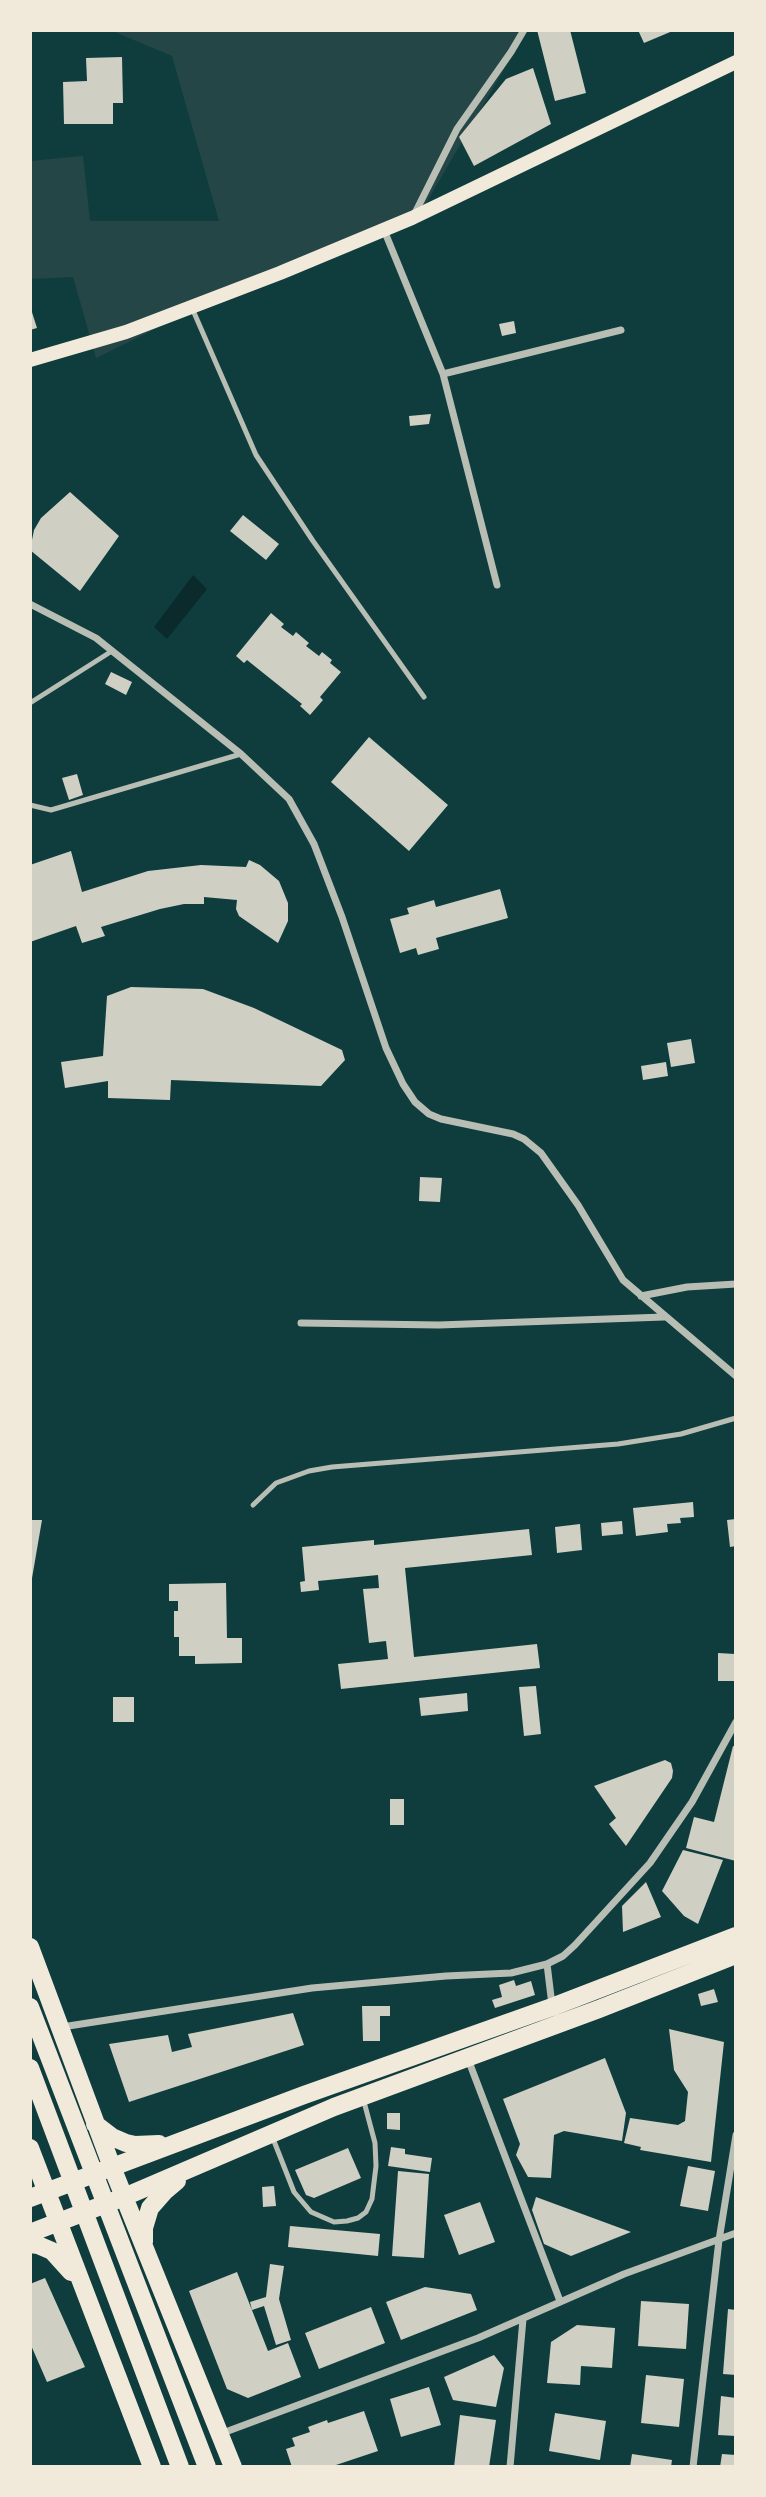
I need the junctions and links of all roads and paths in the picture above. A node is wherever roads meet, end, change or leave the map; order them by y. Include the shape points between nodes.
1 (524, 30) edge
2 (736, 62) edge
3 (412, 218) junction
4 (384, 229) junction
5 (192, 308) junction
6 (621, 330) dead end
7 (30, 360) edge
8 (443, 374) junction
9 (497, 585) dead end
10 (30, 604) edge
11 (113, 651) junction
12 (424, 697) dead end
13 (30, 703) edge
14 (241, 754) junction
15 (30, 804) edge
16 (736, 1284) edge
17 (641, 1296) junction
18 (665, 1317) junction
19 (300, 1323) dead end
20 (736, 1376) edge
21 (736, 1418) edge
22 (253, 1505) dead end
23 (736, 1722) edge
24 (736, 1936) edge
25 (30, 1947) edge
26 (736, 1955) edge
27 (547, 1964) junction
28 (30, 2007) edge
29 (552, 2007) junction
30 (558, 2024) junction
31 (60, 2028) junction
32 (468, 2057) junction
33 (74, 2067) junction
34 (30, 2068) edge
35 (363, 2096) junction
36 (30, 2110) edge
37 (95, 2124) junction
38 (271, 2133) junction
39 (736, 2135) edge
40 (180, 2141) junction
41 (30, 2148) edge
42 (112, 2167) junction
43 (191, 2169) junction
44 (37, 2195) edge
45 (124, 2197) junction
46 (58, 2224) junction
47 (30, 2233) edge
48 (736, 2233) edge
49 (719, 2240) junction
50 (30, 2245) edge
51 (147, 2257) junction
52 (159, 2287) junction
53 (84, 2291) junction
54 (560, 2301) junction
55 (93, 2313) junction
56 (523, 2319) junction
57 (219, 2434) junction
58 (149, 2466) edge
59 (180, 2467) edge
60 (207, 2467) edge
61 (233, 2467) edge
62 (510, 2467) edge
63 (693, 2467) edge

1 - 3 street via 457,129
2 - 3 main road
3 - 4 main road
4 - 5 main road
4 - 8 street
5 - 7 main road
5 - 12 lane via 256,455
6 - 8 street
8 - 9 street
10 - 11 street
11 - 13 lane
11 - 14 street
14 - 15 lane via 51,810
14 - 17 street via 289,799 314,844 386,1048 415,1102 441,1119 513,1134 541,1153 623,1280
16 - 17 street
17 - 18 street
18 - 19 street via 439,1325
18 - 20 street
21 - 22 lane via 681,1434 618,1444 331,1467 276,1483
23 - 27 street via 692,1802 650,1863 575,1945
24 - 29 highway
25 - 31 highway
26 - 30 highway
27 - 29 street
27 - 31 street via 511,1973 289,1991
28 - 60 highway
29 - 30 street
29 - 40 highway
30 - 32 highway
31 - 33 highway
32 - 35 highway
32 - 54 street
33 - 36 highway via 61,2104 47,2112
33 - 37 highway
34 - 59 highway
35 - 38 highway
35 - 38 lane via 376,2166 372,2199 358,2217 334,2221 311,2213 286,2176
37 - 40 highway via 117,2140 135,2145
37 - 42 highway
38 - 43 highway
39 - 49 street
40 - 42 highway
41 - 44 highway
42 - 44 highway
42 - 45 highway
43 - 45 highway
43 - 51 highway via 150,2208 144,2228
44 - 46 highway
45 - 46 highway
45 - 51 highway
46 - 47 highway
46 - 53 highway
48 - 49 street
49 - 54 street
49 - 63 street
50 - 53 highway via 52,2251
51 - 52 highway
52 - 55 highway via 137,2266 118,2262 99,2274
52 - 57 highway
53 - 55 highway
54 - 56 street
55 - 58 highway
56 - 57 street
56 - 62 street
57 - 61 highway

